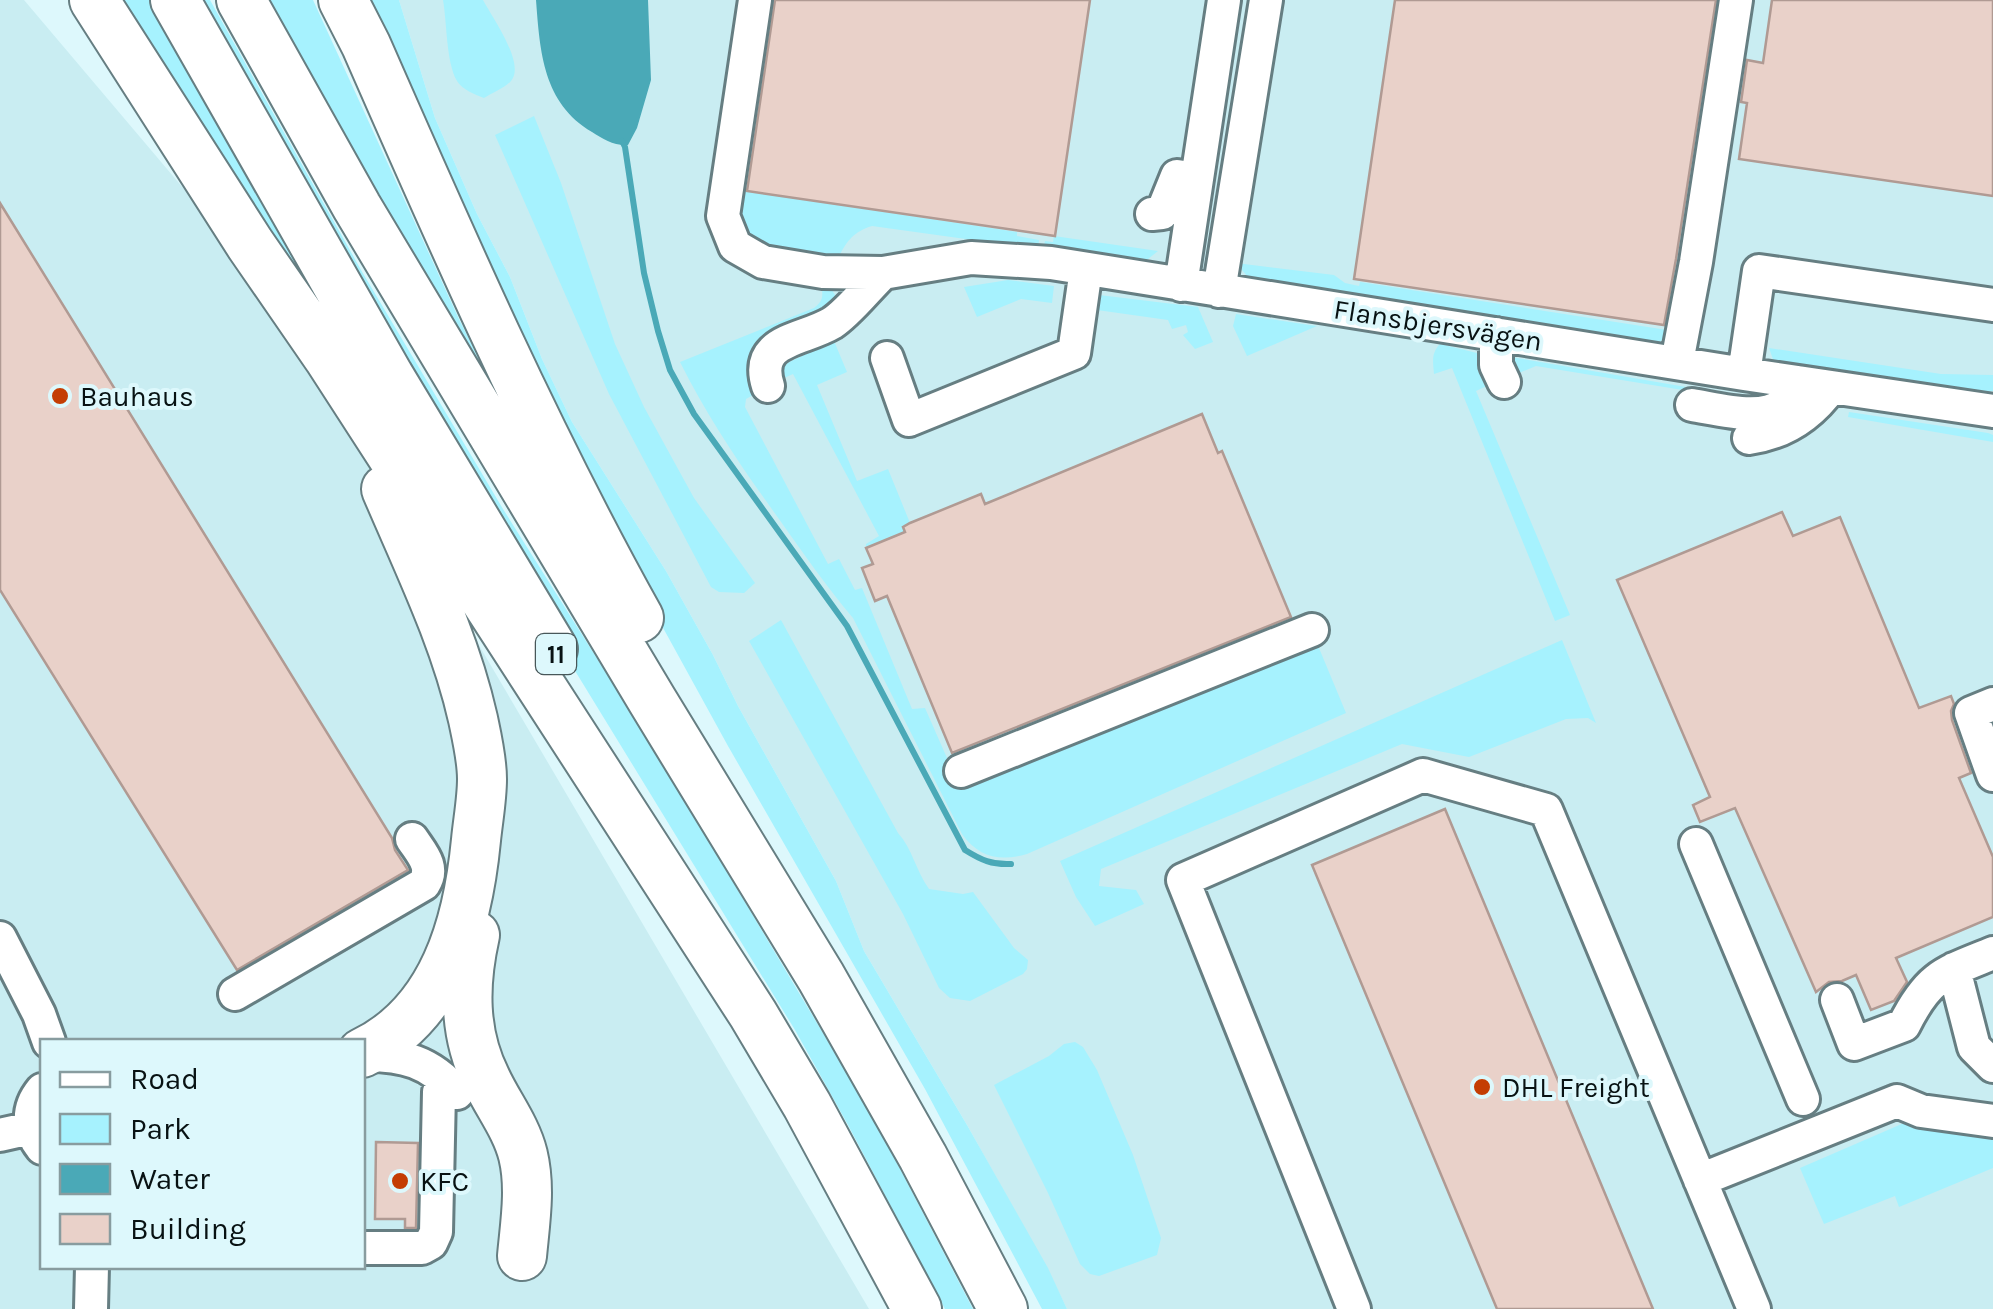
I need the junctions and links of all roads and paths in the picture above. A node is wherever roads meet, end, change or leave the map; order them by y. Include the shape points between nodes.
1 (79, 0) edge
2 (94, 0) edge
3 (174, 0) edge
4 (241, 0) edge
5 (343, 0) edge
6 (352, 0) edge
7 (755, 0) edge
8 (1224, 0) edge
9 (1266, 0) edge
10 (1736, 0) edge
11 (366, 45) junction
12 (1197, 180) junction
13 (1152, 214) dead end
14 (1086, 269) junction
15 (883, 272) junction
16 (1181, 285) junction
17 (1220, 291) junction
18 (1993, 306) edge
19 (1496, 334) junction
20 (328, 358) junction
21 (887, 358) dead end
22 (1677, 362) junction
23 (1744, 374) junction
24 (1504, 382) dead end
25 (1797, 382) junction
26 (768, 386) dead end
27 (1830, 387) junction
28 (1692, 405) dead end
29 (1993, 411) edge
30 (1750, 438) dead end
31 (1312, 630) dead end
32 (1984, 697) edge
33 (961, 772) dead end
34 (1993, 774) edge
35 (482, 779) junction
36 (412, 839) dead end
37 (1696, 844) dead end
38 (0, 938) edge
39 (1993, 952) edge
40 (1954, 969) junction
41 (821, 978) junction
42 (235, 994) dead end
43 (1837, 1000) dead end
44 (48, 1039) edge
45 (365, 1052) edge
46 (365, 1054) edge
47 (1993, 1066) edge
48 (40, 1092) edge
49 (1803, 1098) dead end
50 (1993, 1100) edge
51 (1897, 1101) junction
52 (1993, 1121) edge
53 (24, 1137) edge
54 (1700, 1180) junction
55 (365, 1248) edge
56 (522, 1256) dead end
57 (92, 1269) edge
58 (91, 1309) edge
59 (917, 1309) edge
60 (938, 1309) edge
61 (1003, 1309) edge
62 (1354, 1309) edge
63 (1754, 1309) edge

1 - 20 highway via 217,214
2 - 20 highway
3 - 60 highway, 11 via 388,376 819,1087
4 - 41 highway, 11 via 357,207
5 - 11 highway
6 - 11 highway
7 - 15 street, Flansbjersvägen via 723,216 735,246 763,262
8 - 12 street
9 - 17 street via 1262,82
10 - 22 street
11 - 41 highway via 521,391 596,540 750,810
12 - 13 street via 1176,176 1162,213
12 - 16 street
14 - 15 street, Flansbjersvägen via 971,258
14 - 16 street, Flansbjersvägen
14 - 21 street via 1074,352 909,420
15 - 26 street via 834,322 769,353
16 - 17 street, Flansbjersvägen
17 - 19 street, Flansbjersvägen
18 - 23 street via 1759,272
19 - 22 street, Flansbjersvägen
19 - 24 street via 1496,365
20 - 35 highway via 450,643
20 - 59 highway via 753,1014
22 - 23 street, Flansbjersvägen
23 - 25 street, Flansbjersvägen
25 - 27 street, Flansbjersvägen
25 - 28 street via 1788,400 1759,414
27 - 29 street, Flansbjersvägen
27 - 30 street via 1795,422
31 - 33 street
32 - 34 street via 1971,713
35 - 45 highway via 473,876 448,961 414,1016
35 - 56 highway via 490,822 488,867 467,1014 479,1063 524,1158
36 - 42 street via 429,865 424,884
37 - 49 street
38 - 44 street
39 - 40 street
40 - 43 street via 1918,997 1904,1025 1854,1044
40 - 47 street via 1974,1047
41 - 61 highway, 11
46 - 55 street via 426,1066 442,1075 448,1092 431,1243
48 - 53 street
50 - 51 street via 1930,1089
51 - 52 street
51 - 54 street
54 - 62 street via 1546,810 1423,775 1183,880
54 - 63 street
57 - 58 street

